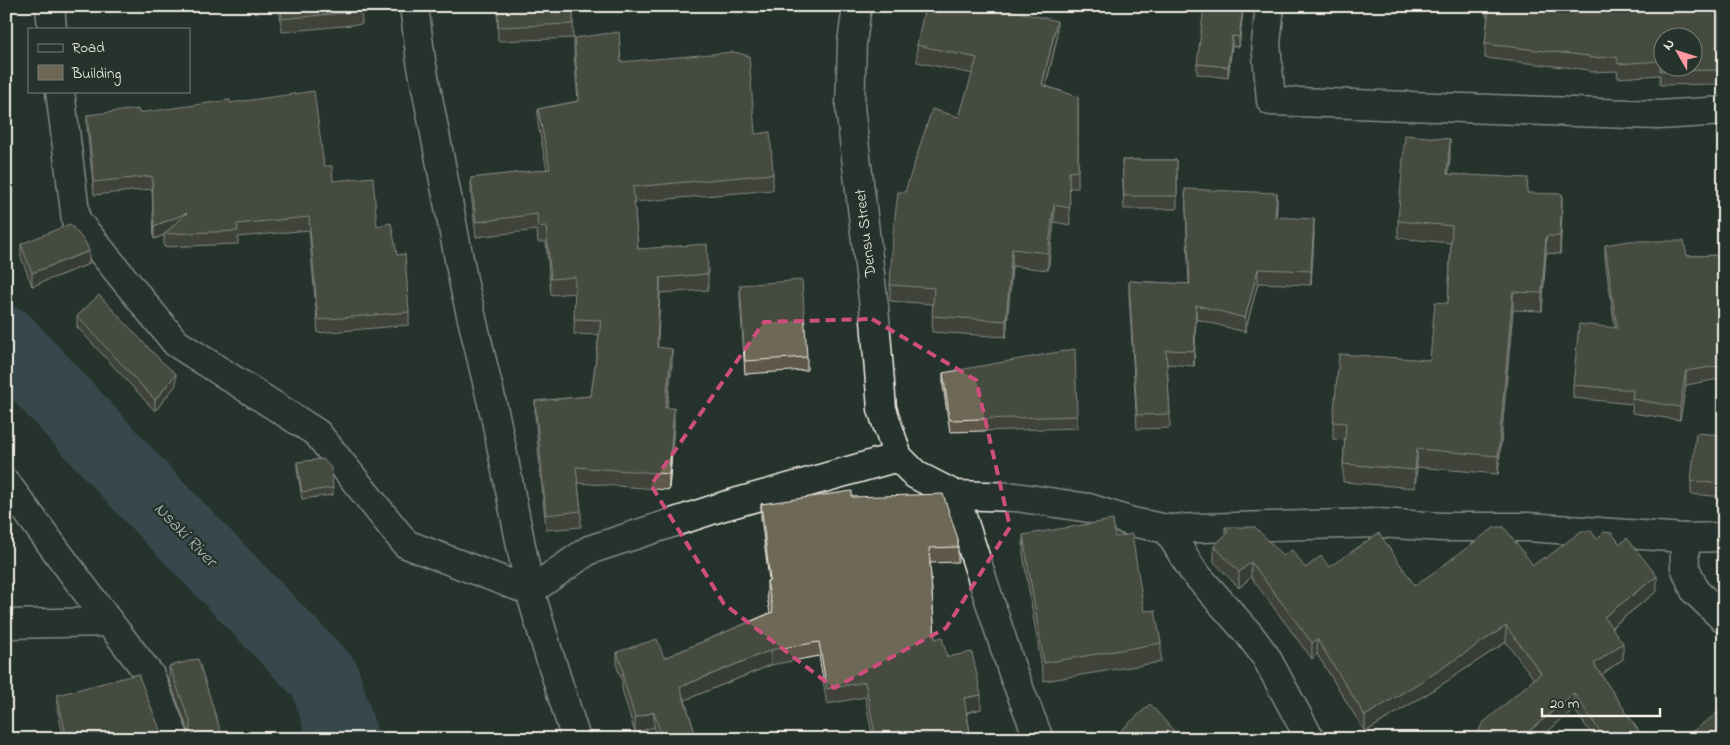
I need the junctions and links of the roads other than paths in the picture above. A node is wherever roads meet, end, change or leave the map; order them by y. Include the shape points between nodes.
1 (50, 6) edge
2 (414, 6) edge
3 (857, 6) edge
4 (1270, 6) edge
5 (52, 28) edge
6 (60, 92) edge
7 (1724, 111) edge
8 (898, 457) junction
9 (6, 483) edge
10 (955, 496) junction
11 (1167, 530) junction
12 (1684, 538) junction
13 (1724, 538) edge
14 (530, 590) junction
15 (1724, 619) edge
16 (109, 622) junction
17 (6, 624) edge
18 (175, 739) edge
19 (576, 739) edge
20 (1039, 739) edge
21 (1310, 739) edge

1 - 5 street
2 - 14 street via 421,61 464,285 496,420
3 - 8 street, Densu Street via 850,106 874,307 882,409
4 - 7 street via 1266,43 1271,101 1658,115
6 - 14 street via 76,220 176,343 317,433 406,544
8 - 10 street via 916,475
8 - 14 street via 724,506 589,550
9 - 16 street
10 - 11 street via 1016,497 1089,508
10 - 20 street via 1013,673
11 - 12 street via 1379,523 1528,527
11 - 21 street via 1193,571 1266,657
12 - 13 street
12 - 15 street via 1685,567 1695,591
14 - 19 street
16 - 17 street
16 - 18 street via 150,675

